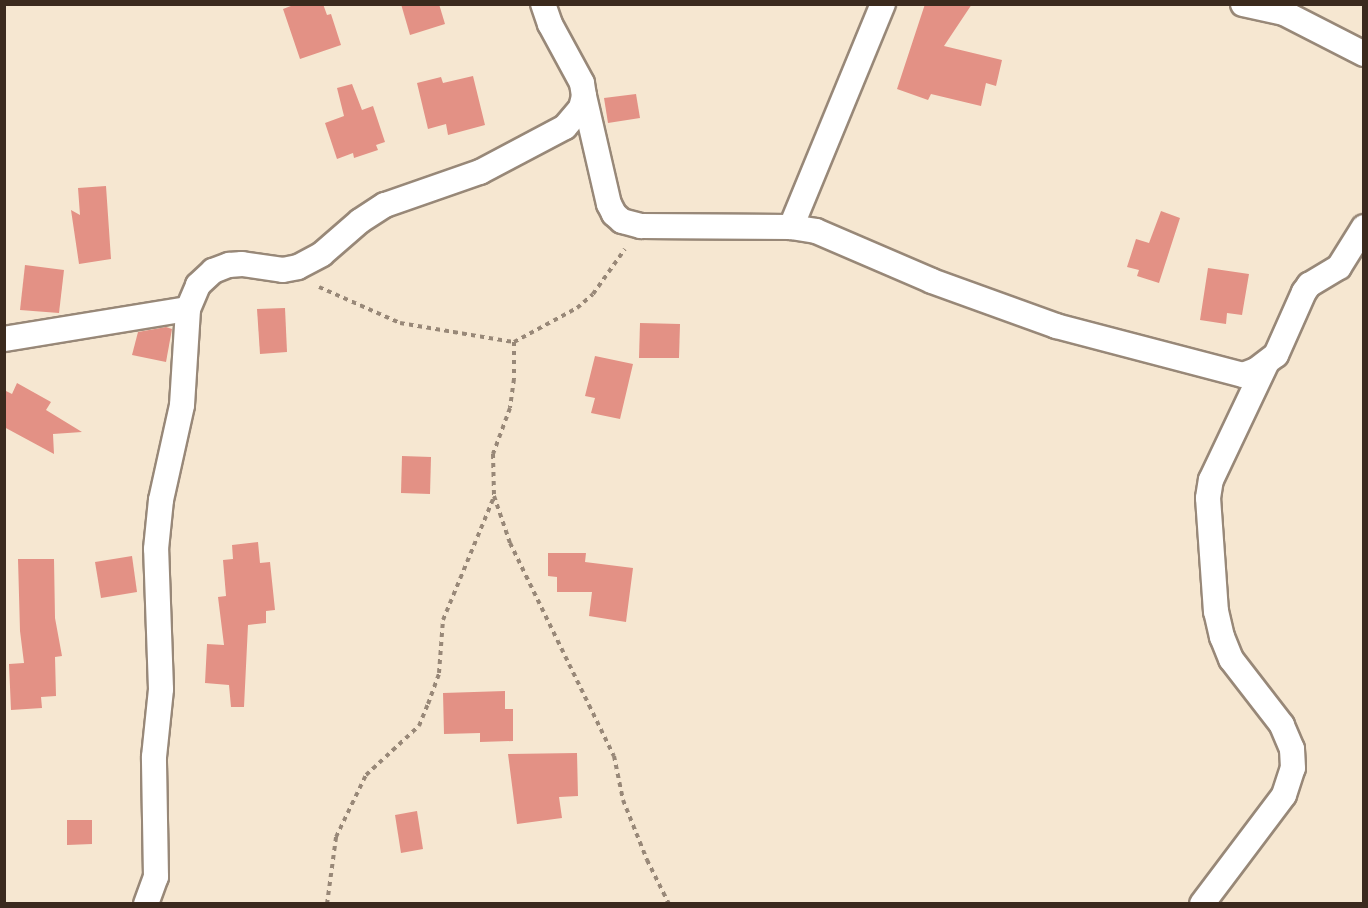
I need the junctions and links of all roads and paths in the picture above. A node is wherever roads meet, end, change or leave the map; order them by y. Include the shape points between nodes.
1 (543, 4) edge
2 (883, 4) edge
3 (1243, 4) edge
4 (1364, 54) edge
5 (584, 96) junction
6 (641, 226) junction
7 (791, 227) junction
8 (1364, 227) edge
9 (283, 270) junction
10 (188, 309) junction
11 (4, 339) edge
12 (514, 342) junction
13 (1266, 364) junction
14 (494, 496) junction
15 (146, 903) edge
16 (327, 903) edge
17 (669, 903) edge
18 (1202, 903) edge

1 - 5 street via 582,83
2 - 7 street
3 - 4 street via 1284,13
5 - 6 street via 609,204 622,221
5 - 9 street via 576,117 565,127 480,172 385,205 322,254
6 - 7 street
6 - 12 path via 593,294 577,308
7 - 13 street via 831,235 932,281 1056,327 1243,375
8 - 13 street via 1338,267 1309,285 1282,344
9 - 10 street via 242,264 213,270 198,285
9 - 12 path via 400,323
10 - 11 street
10 - 15 street via 182,405 161,500 156,549 161,677 154,757 156,877
12 - 14 path via 510,408 493,454
13 - 18 street via 1211,480 1208,498 1216,612 1222,637 1231,659 1282,725 1292,749 1293,768 1284,795
14 - 16 path via 443,620 439,673 428,704 418,726 366,775 336,837
14 - 17 path via 510,543 614,756 623,800

